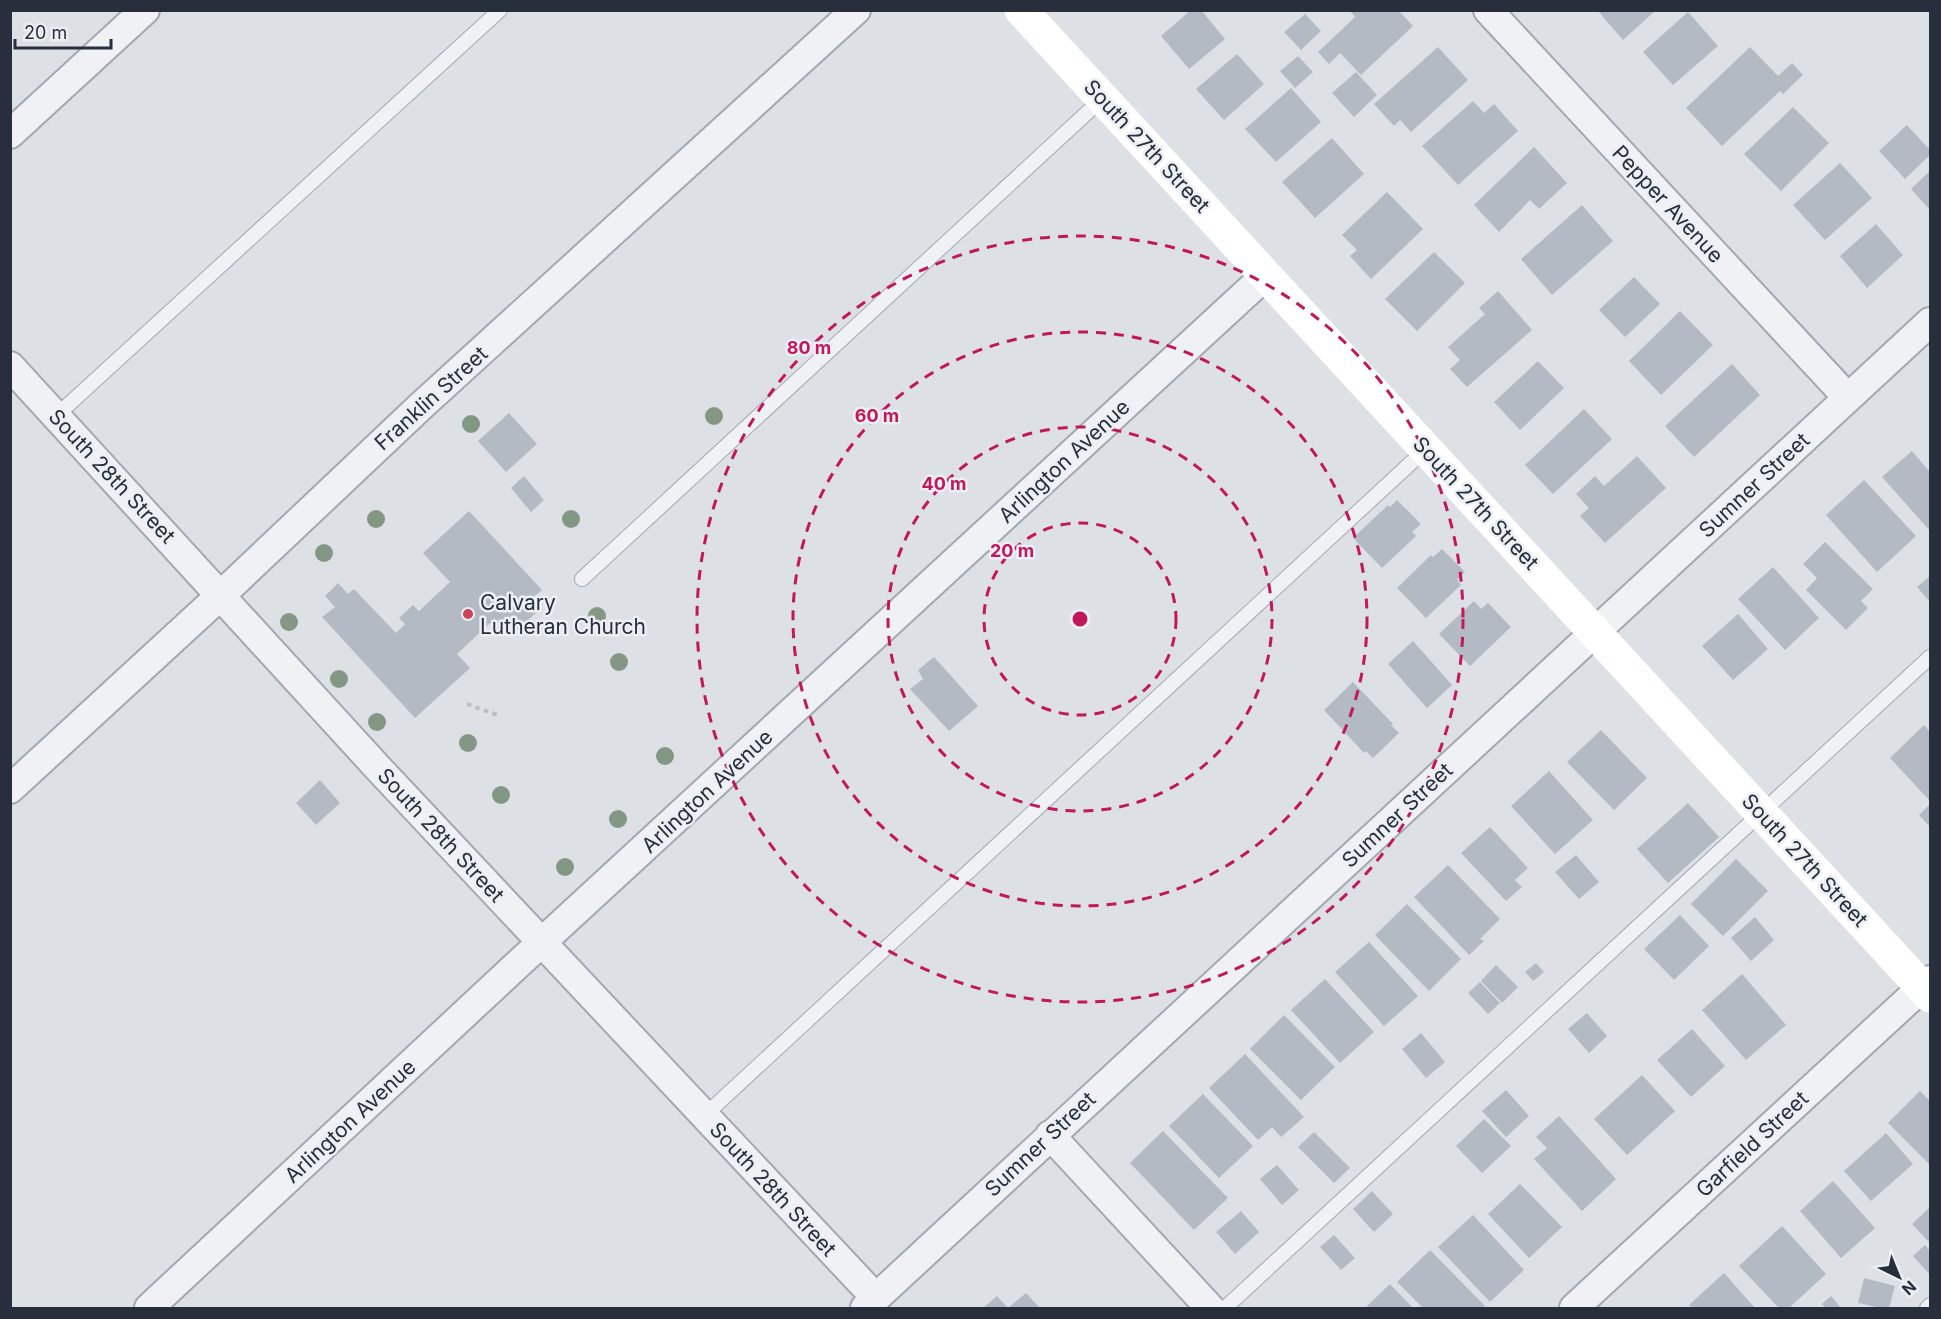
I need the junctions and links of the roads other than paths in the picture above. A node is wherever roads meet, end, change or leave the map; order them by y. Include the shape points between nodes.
1 (145, 10) edge
2 (500, 10) edge
3 (856, 10) edge
4 (1021, 10) edge
5 (1488, 10) edge
6 (1103, 98) junction
7 (10, 134) edge
8 (1266, 275) junction
9 (1930, 322) edge
10 (10, 366) edge
11 (1848, 398) junction
12 (56, 416) junction
13 (1426, 449) junction
14 (582, 579) dead end
15 (221, 594) junction
16 (1595, 633) junction
17 (1930, 657) edge
18 (10, 789) edge
19 (1762, 813) junction
20 (542, 943) junction
21 (1928, 988) edge
22 (704, 1116) junction
23 (1050, 1135) junction
24 (870, 1303) edge
25 (1930, 1305) edge
26 (149, 1308) edge
27 (1210, 1308) edge
28 (1225, 1308) edge
29 (1574, 1308) edge
30 (1927, 1308) edge

1 - 7 street
2 - 12 lane
3 - 15 street, Franklin Street
4 - 6 main road, South 27th Street
5 - 11 street, Pepper Avenue
6 - 8 main road, South 27th Street
6 - 14 lane
8 - 13 main road, South 27th Street
8 - 20 street, Arlington Avenue
9 - 11 street, Sumner Street
10 - 12 street, South 28th Street
11 - 16 street, Sumner Street
12 - 15 street, South 28th Street
13 - 16 main road, South 27th Street
13 - 22 lane
15 - 18 street, Franklin Street
15 - 20 street, South 28th Street
16 - 19 main road, South 27th Street
16 - 23 street, Sumner Street
17 - 19 lane
19 - 21 main road, South 27th Street
19 - 28 lane
20 - 22 street, South 28th Street
20 - 26 street, Arlington Avenue
21 - 29 street, Garfield Street
22 - 24 street, South 28th Street
23 - 24 street, Sumner Street
23 - 27 street
25 - 30 lane

